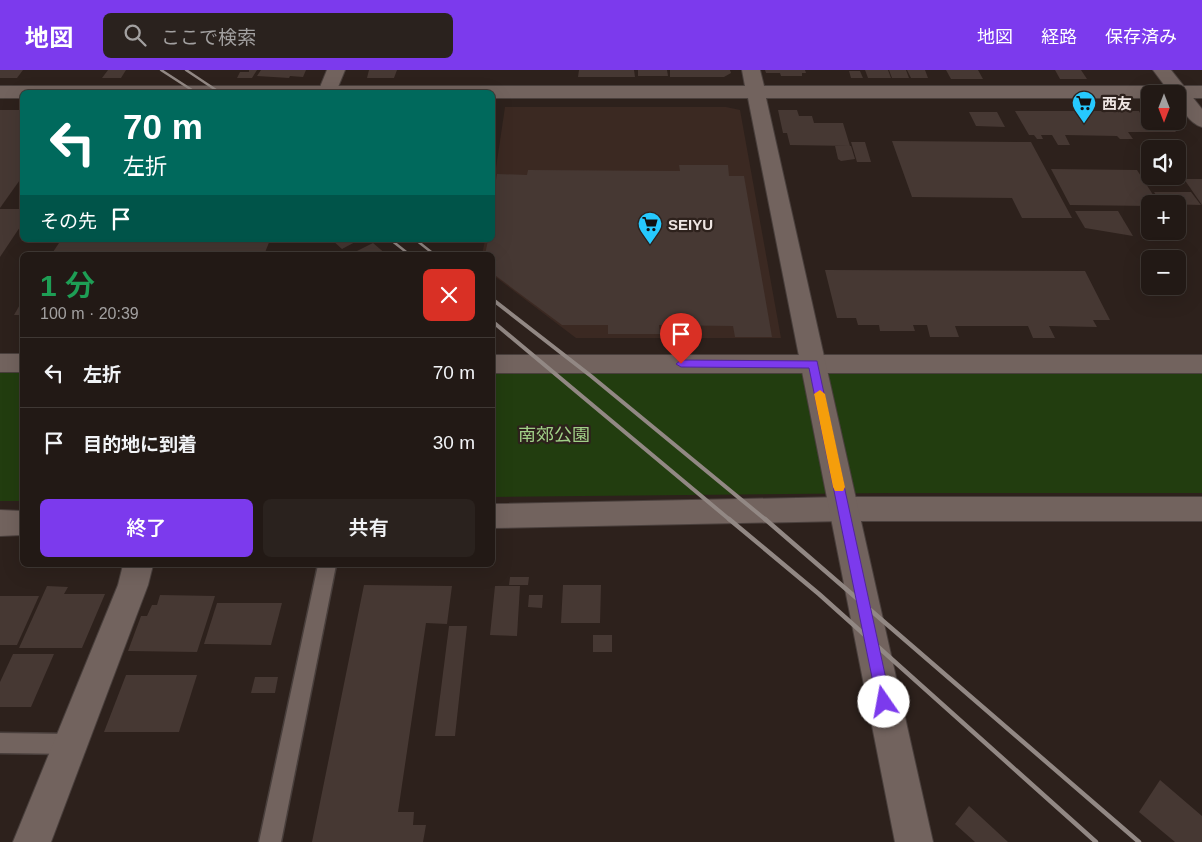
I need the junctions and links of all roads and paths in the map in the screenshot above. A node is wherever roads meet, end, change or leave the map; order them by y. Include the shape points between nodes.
1 (336, 70) edge
2 (1162, 70) edge
3 (753, 81) edge
4 (1174, 85) edge
5 (328, 90) edge
6 (404, 90) edge
7 (1141, 91) edge
8 (0, 92) edge
9 (20, 92) edge
10 (1186, 92) edge
11 (1202, 92) edge
12 (1186, 100) edge
13 (1202, 120) edge
14 (0, 363) edge
15 (20, 363) edge
16 (495, 364) edge
17 (813, 364) junction
18 (1202, 364) edge
19 (844, 509) junction
20 (1202, 509) edge
21 (495, 516) edge
22 (0, 523) edge
23 (20, 523) edge
24 (138, 567) edge
25 (327, 567) edge
26 (0, 743) edge
27 (71, 744) junction
28 (32, 842) edge
29 (270, 842) edge
30 (914, 842) edge

1 - 5 street
2 - 4 street
3 - 6 street
3 - 7 street
3 - 17 street
8 - 9 street
10 - 11 street
12 - 13 street
14 - 15 street
16 - 17 street
17 - 18 street
17 - 19 street
19 - 20 street
19 - 21 street
19 - 30 street
22 - 23 street
24 - 27 street
25 - 29 lane
26 - 27 lane
27 - 28 street

